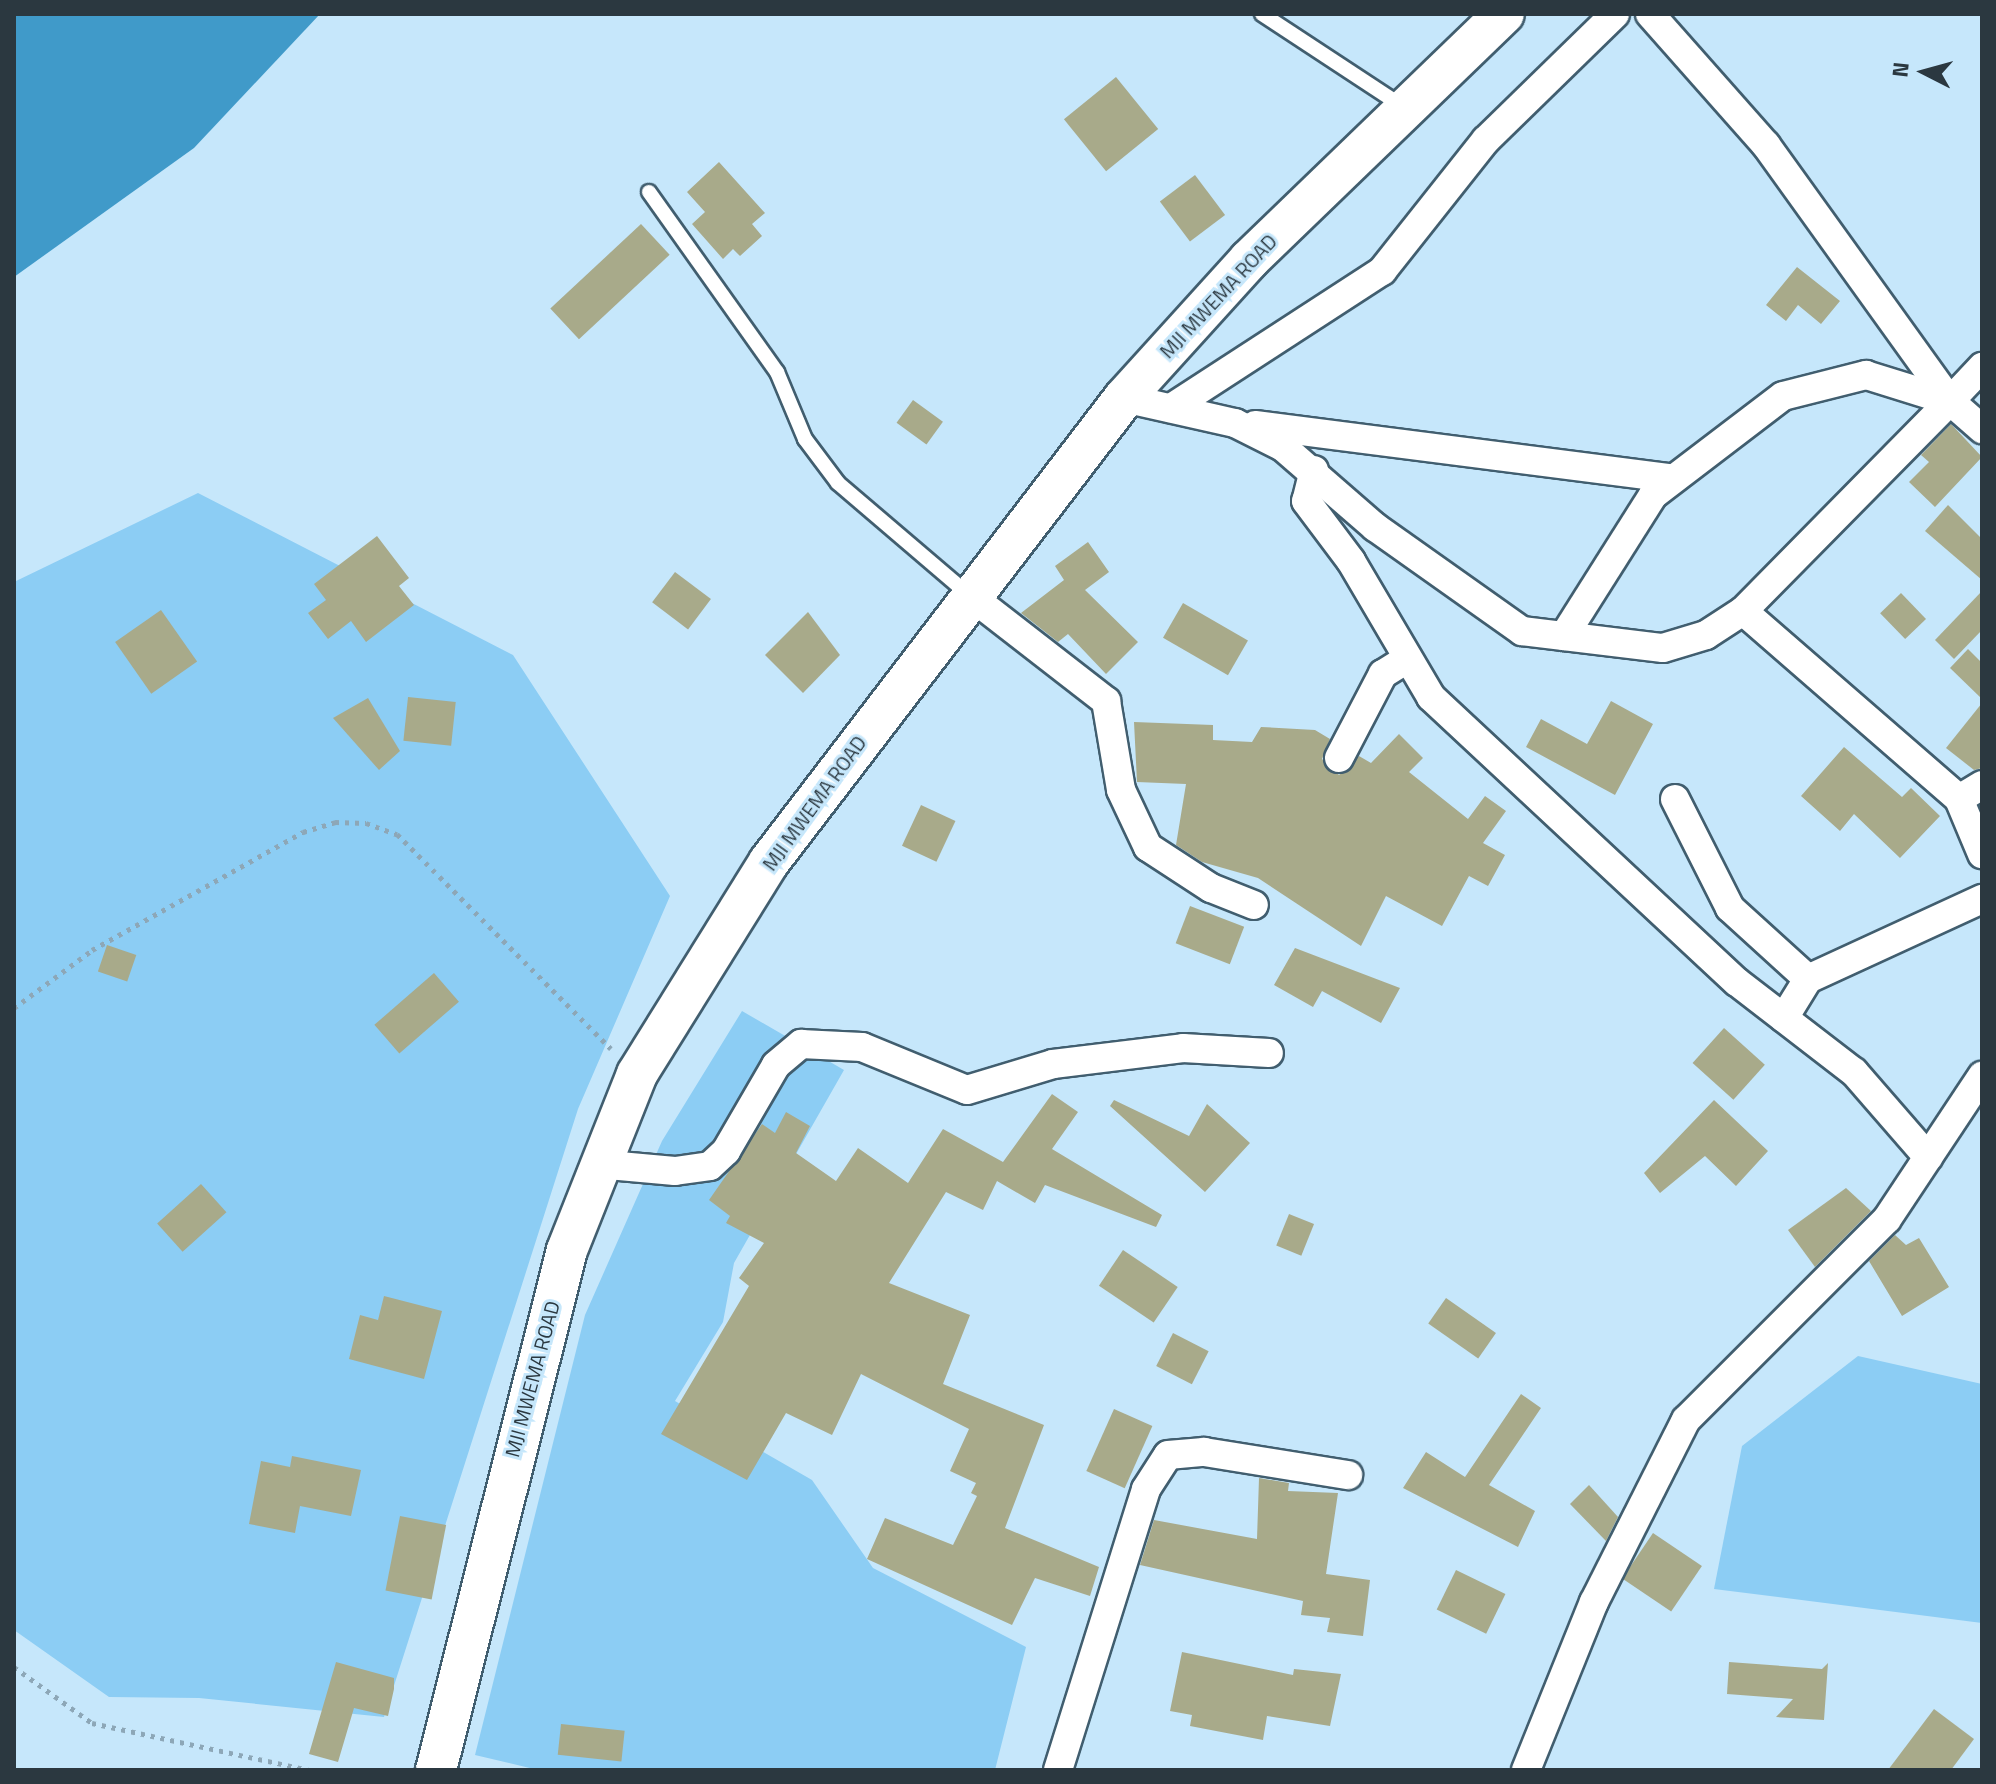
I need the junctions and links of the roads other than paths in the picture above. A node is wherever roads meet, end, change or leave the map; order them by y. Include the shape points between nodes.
1 (1262, 14) edge
2 (1504, 14) edge
3 (1615, 14) edge
4 (1650, 14) edge
5 (1406, 109) junction
6 (649, 192) dead end
7 (1982, 367) edge
8 (1124, 398) junction
9 (1950, 401) junction
10 (1171, 408) junction
11 (1235, 423) junction
12 (1982, 429) edge
13 (1314, 470) junction
14 (1670, 478) junction
15 (968, 594) junction
16 (1743, 611) junction
17 (1564, 636) junction
18 (1405, 660) junction
19 (1339, 758) dead end
20 (1970, 792) edge
21 (1675, 799) dead end
22 (1982, 854) edge
23 (1982, 899) edge
24 (1254, 905) dead end
25 (1808, 979) junction
26 (1784, 1018) junction
27 (1269, 1053) dead end
28 (1982, 1076) edge
29 (1928, 1157) junction
30 (597, 1164) junction
31 (1348, 1475) dead end
32 (436, 1770) edge
33 (1058, 1770) edge
34 (1526, 1770) edge

1 - 5 lane
2 - 5 main road, MJI MWEMA ROAD
3 - 10 street via 1486,140 1382,271
4 - 9 street via 1766,145
5 - 8 main road, MJI MWEMA ROAD via 1249,260
6 - 15 lane via 777,372 805,439 838,483
7 - 9 street
8 - 10 street
8 - 15 main road, MJI MWEMA ROAD
9 - 12 street
9 - 14 street via 1866,375 1783,396
9 - 16 street
10 - 11 street
11 - 13 street
11 - 14 street
13 - 17 street via 1375,527 1497,616 1522,631
13 - 18 street via 1306,501 1351,561
14 - 17 street via 1653,495
15 - 24 street via 1106,701 1121,790 1148,847 1211,888
15 - 30 main road, MJI MWEMA ROAD via 769,862 637,1074
16 - 17 street via 1706,635 1663,648
16 - 20 street
18 - 19 street via 1383,674
18 - 26 street via 1431,697
20 - 22 street
21 - 25 street via 1730,908
23 - 25 street
25 - 26 street
26 - 29 street via 1854,1072
27 - 30 street via 1183,1048 1053,1064 967,1090 862,1047 801,1044 776,1065 726,1151 710,1166 675,1171
28 - 29 street
29 - 34 street via 1887,1219 1686,1420 1594,1602
30 - 32 main road, MJI MWEMA ROAD via 523,1409
31 - 33 street via 1204,1452 1168,1455 1146,1489

